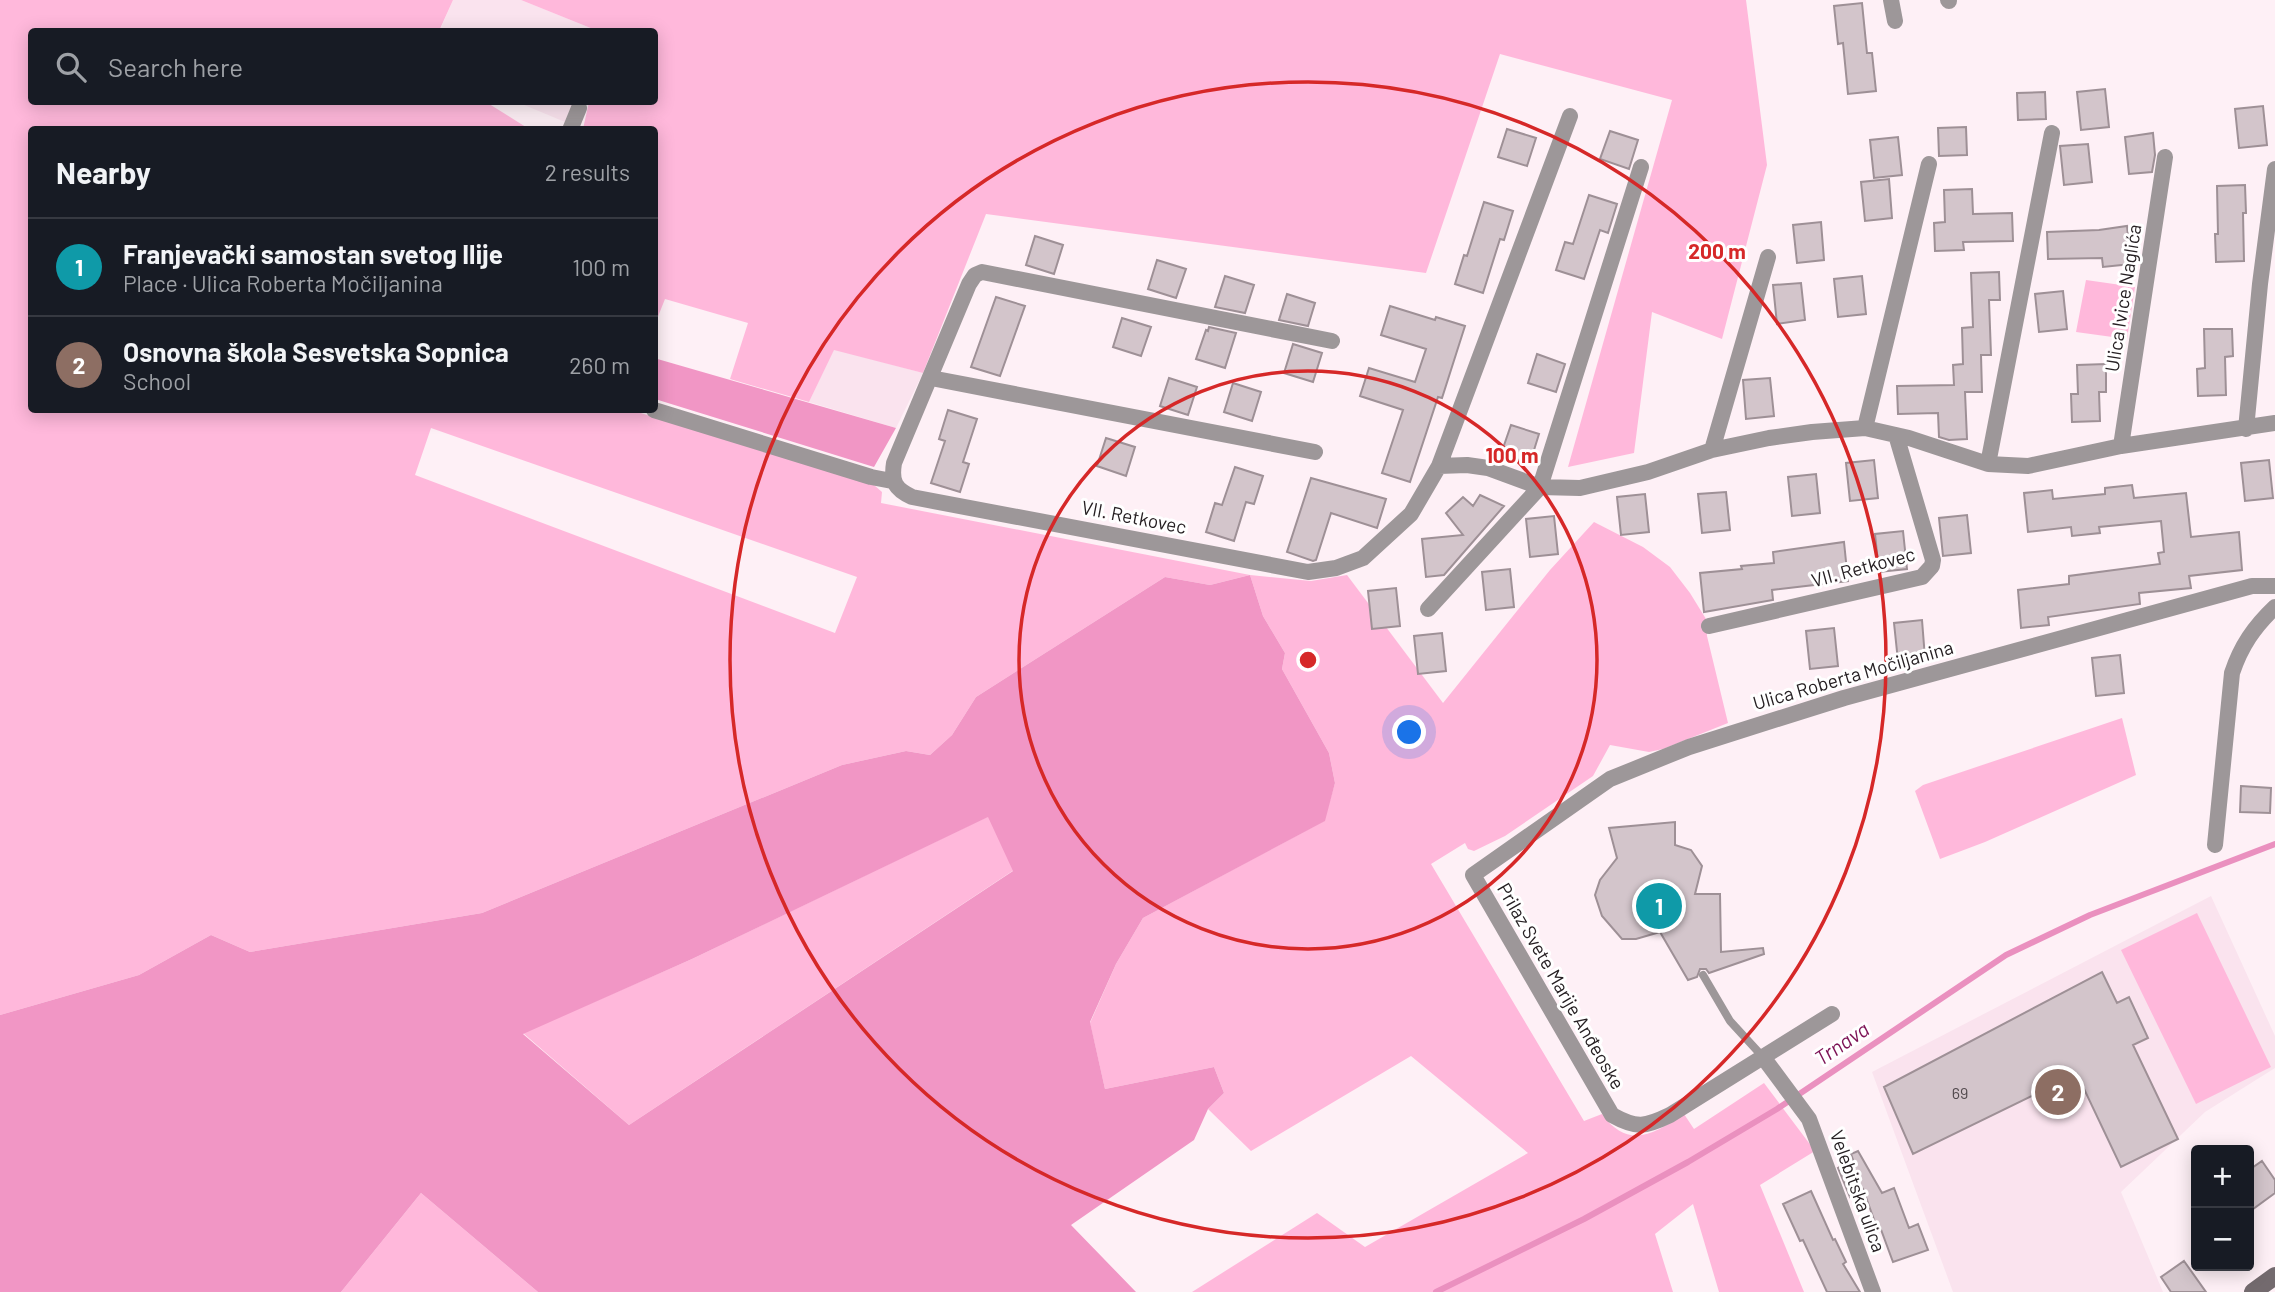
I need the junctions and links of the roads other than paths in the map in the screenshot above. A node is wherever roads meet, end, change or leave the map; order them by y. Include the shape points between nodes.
1 (1891, 0) edge
2 (1895, 21) dead end
3 (579, 108) dead end
4 (1570, 116) dead end
5 (572, 126) edge
6 (2052, 133) dead end
7 (2165, 157) dead end
8 (1929, 164) dead end
9 (1641, 167) dead end
10 (2275, 169) edge
11 (1768, 257) dead end
12 (1332, 341) dead end
13 (931, 378) junction
14 (658, 411) edge
15 (2275, 423) edge
16 (1865, 428) junction
17 (2246, 429) junction
18 (1896, 435) junction
19 (2121, 446) junction
20 (1712, 450) junction
21 (1315, 452) dead end
22 (1988, 464) junction
23 (1439, 466) junction
24 (892, 481) junction
25 (1540, 487) junction
26 (2275, 586) edge
27 (2275, 607) edge
28 (1428, 609) dead end
29 (1709, 626) dead end
30 (2215, 845) dead end
31 (1472, 875) joint
32 (1703, 975) dead end
33 (1832, 1014) dead end
34 (1763, 1057) junction
35 (2275, 1276) edge
36 (1873, 1292) edge
37 (2253, 1292) edge

1 - 2 street
3 - 5 street
4 - 23 street, VII. Retkovec
6 - 22 street
7 - 19 street, Ulica Ivice Naglića
8 - 16 street
9 - 25 street
10 - 17 street
11 - 20 street
12 - 13 street via 982,272 969,284
13 - 21 street
13 - 24 street via 894,463
14 - 24 street, VII. Retkovec
15 - 17 street
16 - 18 street
16 - 20 street via 1769,438
17 - 19 street
18 - 22 street
18 - 29 street, VII. Retkovec via 1933,560 1927,572 1922,577
19 - 22 street via 2028,466
20 - 25 street via 1591,486
23 - 24 street, VII. Retkovec via 1411,514 1363,558 1308,572 912,497 898,491
23 - 25 street via 1488,468
25 - 28 street
26 - 31 street, Ulica Roberta Močiljanina via 2252,586 1919,677 1689,747 1610,779
27 - 30 street via 2240,649 2232,673
31 - 34 street, Prilaz Svete Marije Anđeoske via 1612,1115 1629,1125 1648,1125
32 - 34 lane via 1730,1021
33 - 34 street, Prilaz Svete Marije Anđeoske
34 - 36 street, Velebitska ulica via 1809,1119
35 - 37 street

